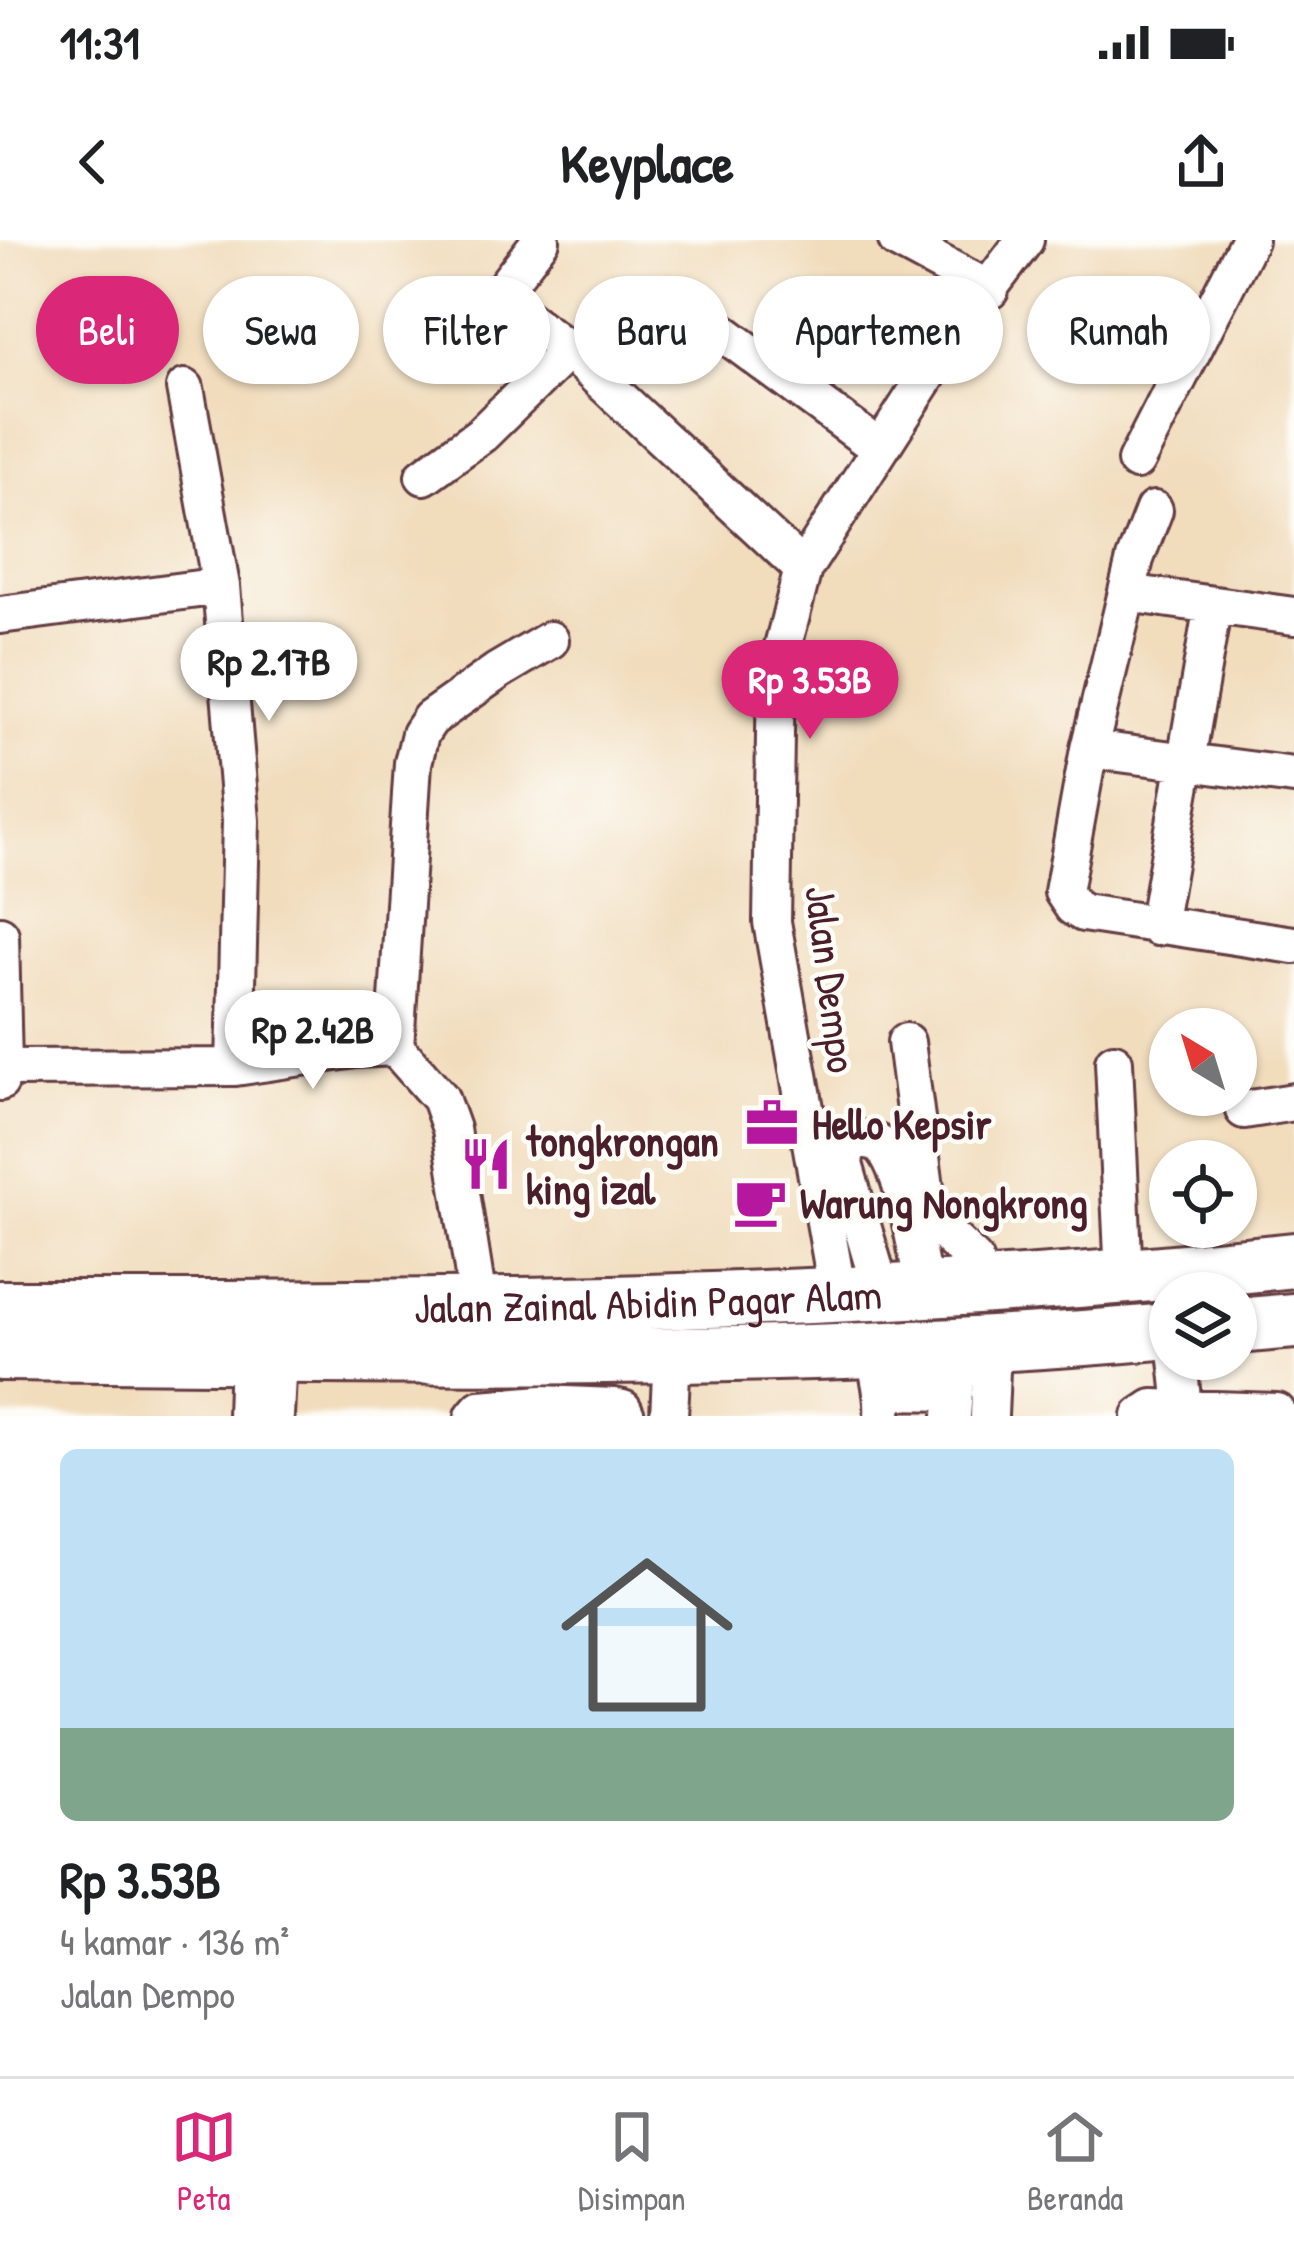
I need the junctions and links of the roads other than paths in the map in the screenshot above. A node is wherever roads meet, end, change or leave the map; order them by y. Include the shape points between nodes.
1 (542, 240) edge
2 (897, 240) edge
3 (1025, 240) edge
4 (1250, 240) edge
5 (964, 276) edge
6 (1000, 276) edge
7 (729, 337) edge
8 (568, 350) junction
9 (921, 384) edge
10 (184, 388) dead end
11 (879, 448) junction
12 (1136, 461) dead end
13 (424, 476) dead end
14 (1154, 510) dead end
15 (802, 569) junction
16 (220, 586) junction
17 (1126, 593) junction
18 (1213, 605) junction
19 (0, 615) edge
20 (1294, 616) edge
21 (550, 640) dead end
22 (1089, 749) junction
23 (1187, 763) junction
24 (1294, 776) edge
25 (1157, 927) junction
26 (0, 935) edge
27 (1294, 945) edge
28 (906, 1042) dead end
29 (395, 1047) junction
30 (1114, 1062) dead end
31 (235, 1067) junction
32 (2, 1075) edge
33 (1294, 1102) edge
34 (1257, 1108) edge
35 (1294, 1260) edge
36 (1155, 1272) edge
37 (1216, 1272) edge
38 (1149, 1281) edge
39 (982, 1289) junction
40 (882, 1293) junction
41 (479, 1307) junction
42 (0, 1308) edge
43 (1294, 1321) edge
44 (1257, 1324) edge
45 (1149, 1336) edge
46 (0, 1353) edge
47 (672, 1354) junction
48 (263, 1355) junction
49 (963, 1376) edge
50 (1180, 1380) edge
51 (881, 1386) edge
52 (542, 1392) edge
53 (1183, 1409) junction
54 (1277, 1412) dead end
55 (246, 1416) edge
56 (275, 1416) edge
57 (474, 1416) edge
58 (626, 1416) edge
59 (669, 1416) edge
60 (989, 1416) edge
61 (1141, 1416) edge

1 - 8 street via 502,296
2 - 5 street
3 - 6 street, Jalan Dempo
4 - 12 street
7 - 11 street
8 - 13 street via 482,434
8 - 15 street
9 - 11 street, Jalan Dempo
10 - 16 street
11 - 15 street, Jalan Dempo
14 - 17 street
15 - 40 street, Jalan Dempo via 776,673 772,922
16 - 19 street
16 - 31 street via 241,821
17 - 18 street
17 - 22 street
18 - 20 street
18 - 23 street
21 - 29 street via 446,706 420,734
22 - 23 street
22 - 25 street via 1063,892 1083,914
23 - 24 street
23 - 25 street
25 - 27 street
26 - 32 street
28 - 39 street via 929,1218 974,1260
29 - 31 street
29 - 41 street via 440,1098 451,1129
30 - 36 street
31 - 32 street
33 - 34 street
35 - 37 highway, Jalan Zainal Abidin Pagar Alam
38 - 39 highway, Jalan Zainal Abidin Pagar Alam
39 - 40 highway, Jalan Zainal Abidin Pagar Alam
40 - 41 highway, Jalan Zainal Abidin Pagar Alam
41 - 42 highway, Jalan Zainal Abidin Pagar Alam
43 - 44 highway
45 - 49 highway, Jalan Zainal Abidin Pagar Alam
46 - 48 highway, Jalan Zainal Abidin Pagar Alam
47 - 51 highway, Jalan Zainal Abidin Pagar Alam
47 - 52 highway, Jalan Zainal Abidin Pagar Alam
47 - 59 street
48 - 52 highway, Jalan Zainal Abidin Pagar Alam
48 - 55 street
48 - 56 street
49 - 51 highway, Jalan Zainal Abidin Pagar Alam
49 - 60 street
50 - 53 street
52 - 57 street
52 - 58 street via 622,1408
53 - 54 street
53 - 61 street

